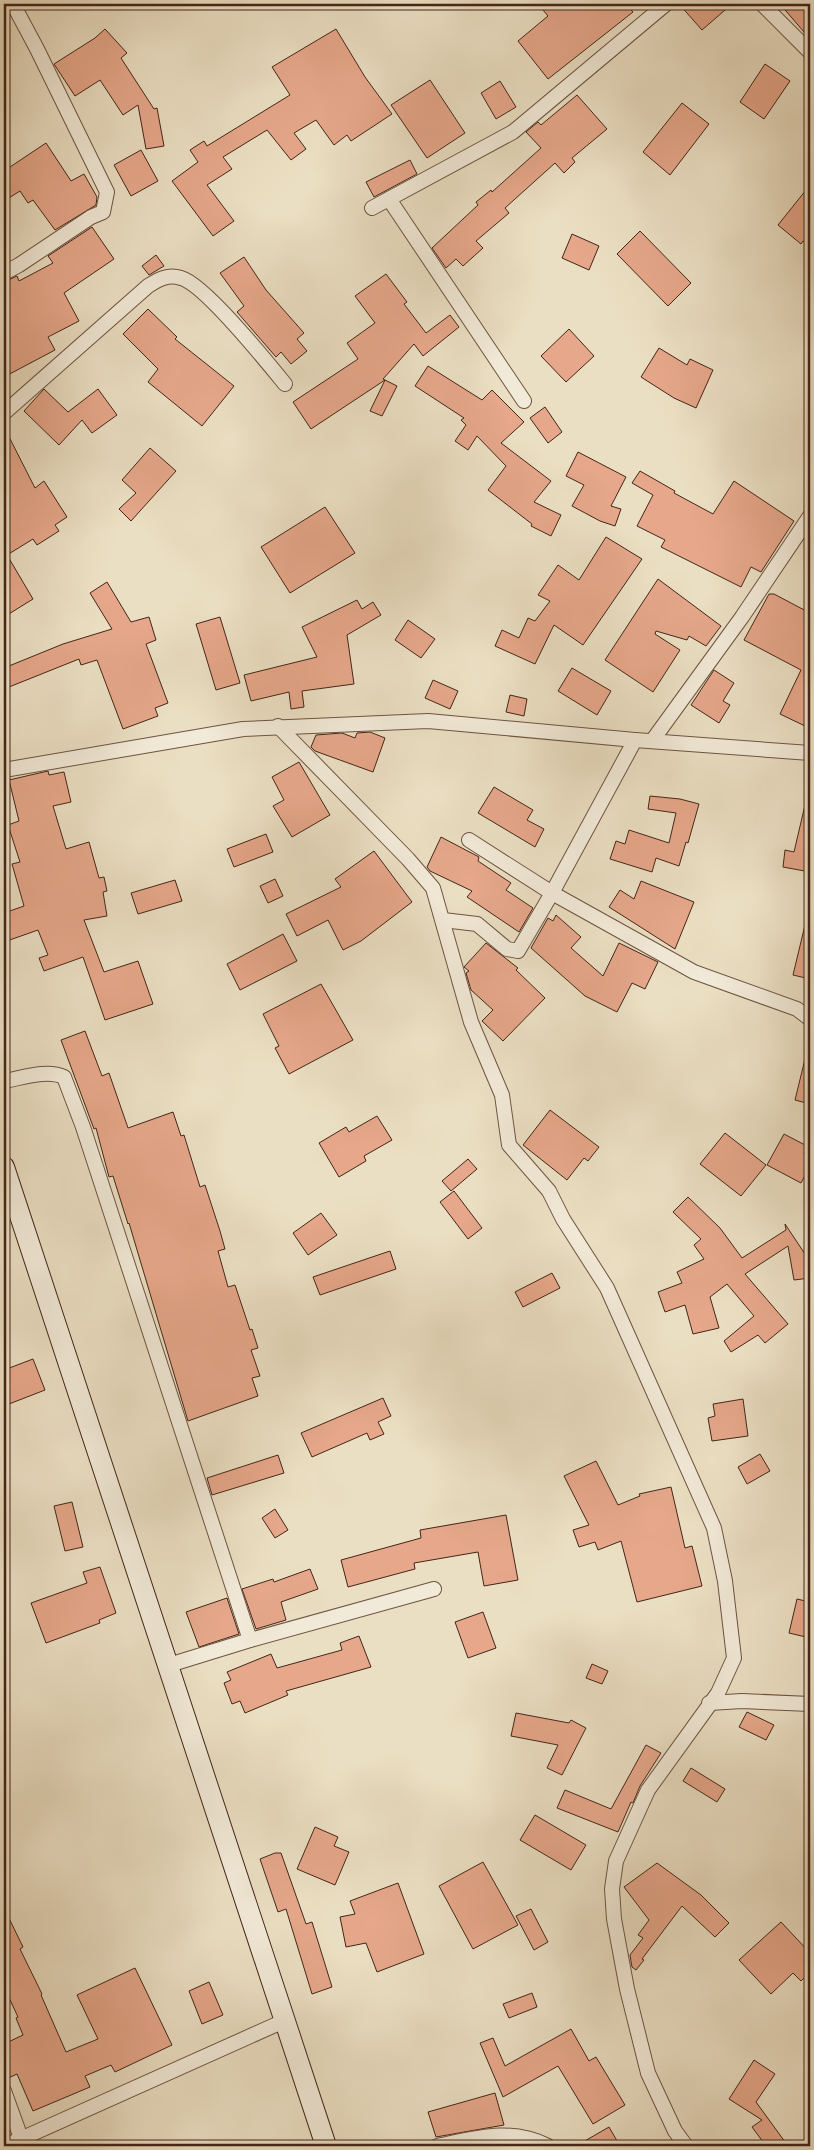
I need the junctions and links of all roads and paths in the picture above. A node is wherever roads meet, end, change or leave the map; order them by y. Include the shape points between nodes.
1 (13, 4) edge
2 (666, 4) edge
3 (762, 4) edge
4 (810, 52) edge
5 (389, 199) junction
6 (372, 208) dead end
7 (4, 273) edge
8 (285, 384) dead end
9 (524, 401) dead end
10 (4, 414) edge
11 (810, 516) edge
12 (278, 726) junction
13 (635, 740) junction
14 (652, 741) junction
15 (810, 753) edge
16 (4, 770) edge
17 (469, 840) dead end
18 (552, 892) junction
19 (443, 920) junction
20 (810, 1019) edge
21 (4, 1082) edge
22 (4, 1167) edge
23 (434, 1588) dead end
24 (250, 1640) junction
25 (169, 1665) junction
26 (710, 1702) junction
27 (810, 1704) edge
28 (284, 2021) junction
29 (4, 2091) edge
30 (21, 2138) junction
31 (5, 2146) edge
32 (326, 2146) edge
33 (437, 2146) edge
34 (548, 2146) edge
35 (686, 2146) edge

1 - 7 street via 107,192 103,212
2 - 5 street via 513,132
3 - 4 street
5 - 6 street
5 - 9 street
8 - 10 street via 231,321 188,280 166,276 148,286
11 - 14 street
12 - 13 street via 428,721
12 - 16 street via 243,729
12 - 19 street via 433,888
13 - 14 street
13 - 18 street
14 - 15 street
17 - 18 street
18 - 19 street via 518,951 508,949 477,924
18 - 20 street via 694,972 797,1008
19 - 26 street via 470,1022 502,1094 509,1145 550,1192 563,1219 607,1288 714,1528 725,1581 734,1658
21 - 24 street via 48,1074 64,1077 84,1127
22 - 25 street
23 - 24 street
24 - 25 street
25 - 28 street
26 - 27 street
26 - 35 street via 648,1790 616,1861 612,1890 626,1989 648,2072
28 - 30 street
28 - 32 street
29 - 30 street
30 - 31 street
33 - 34 street via 489,2135 532,2138

